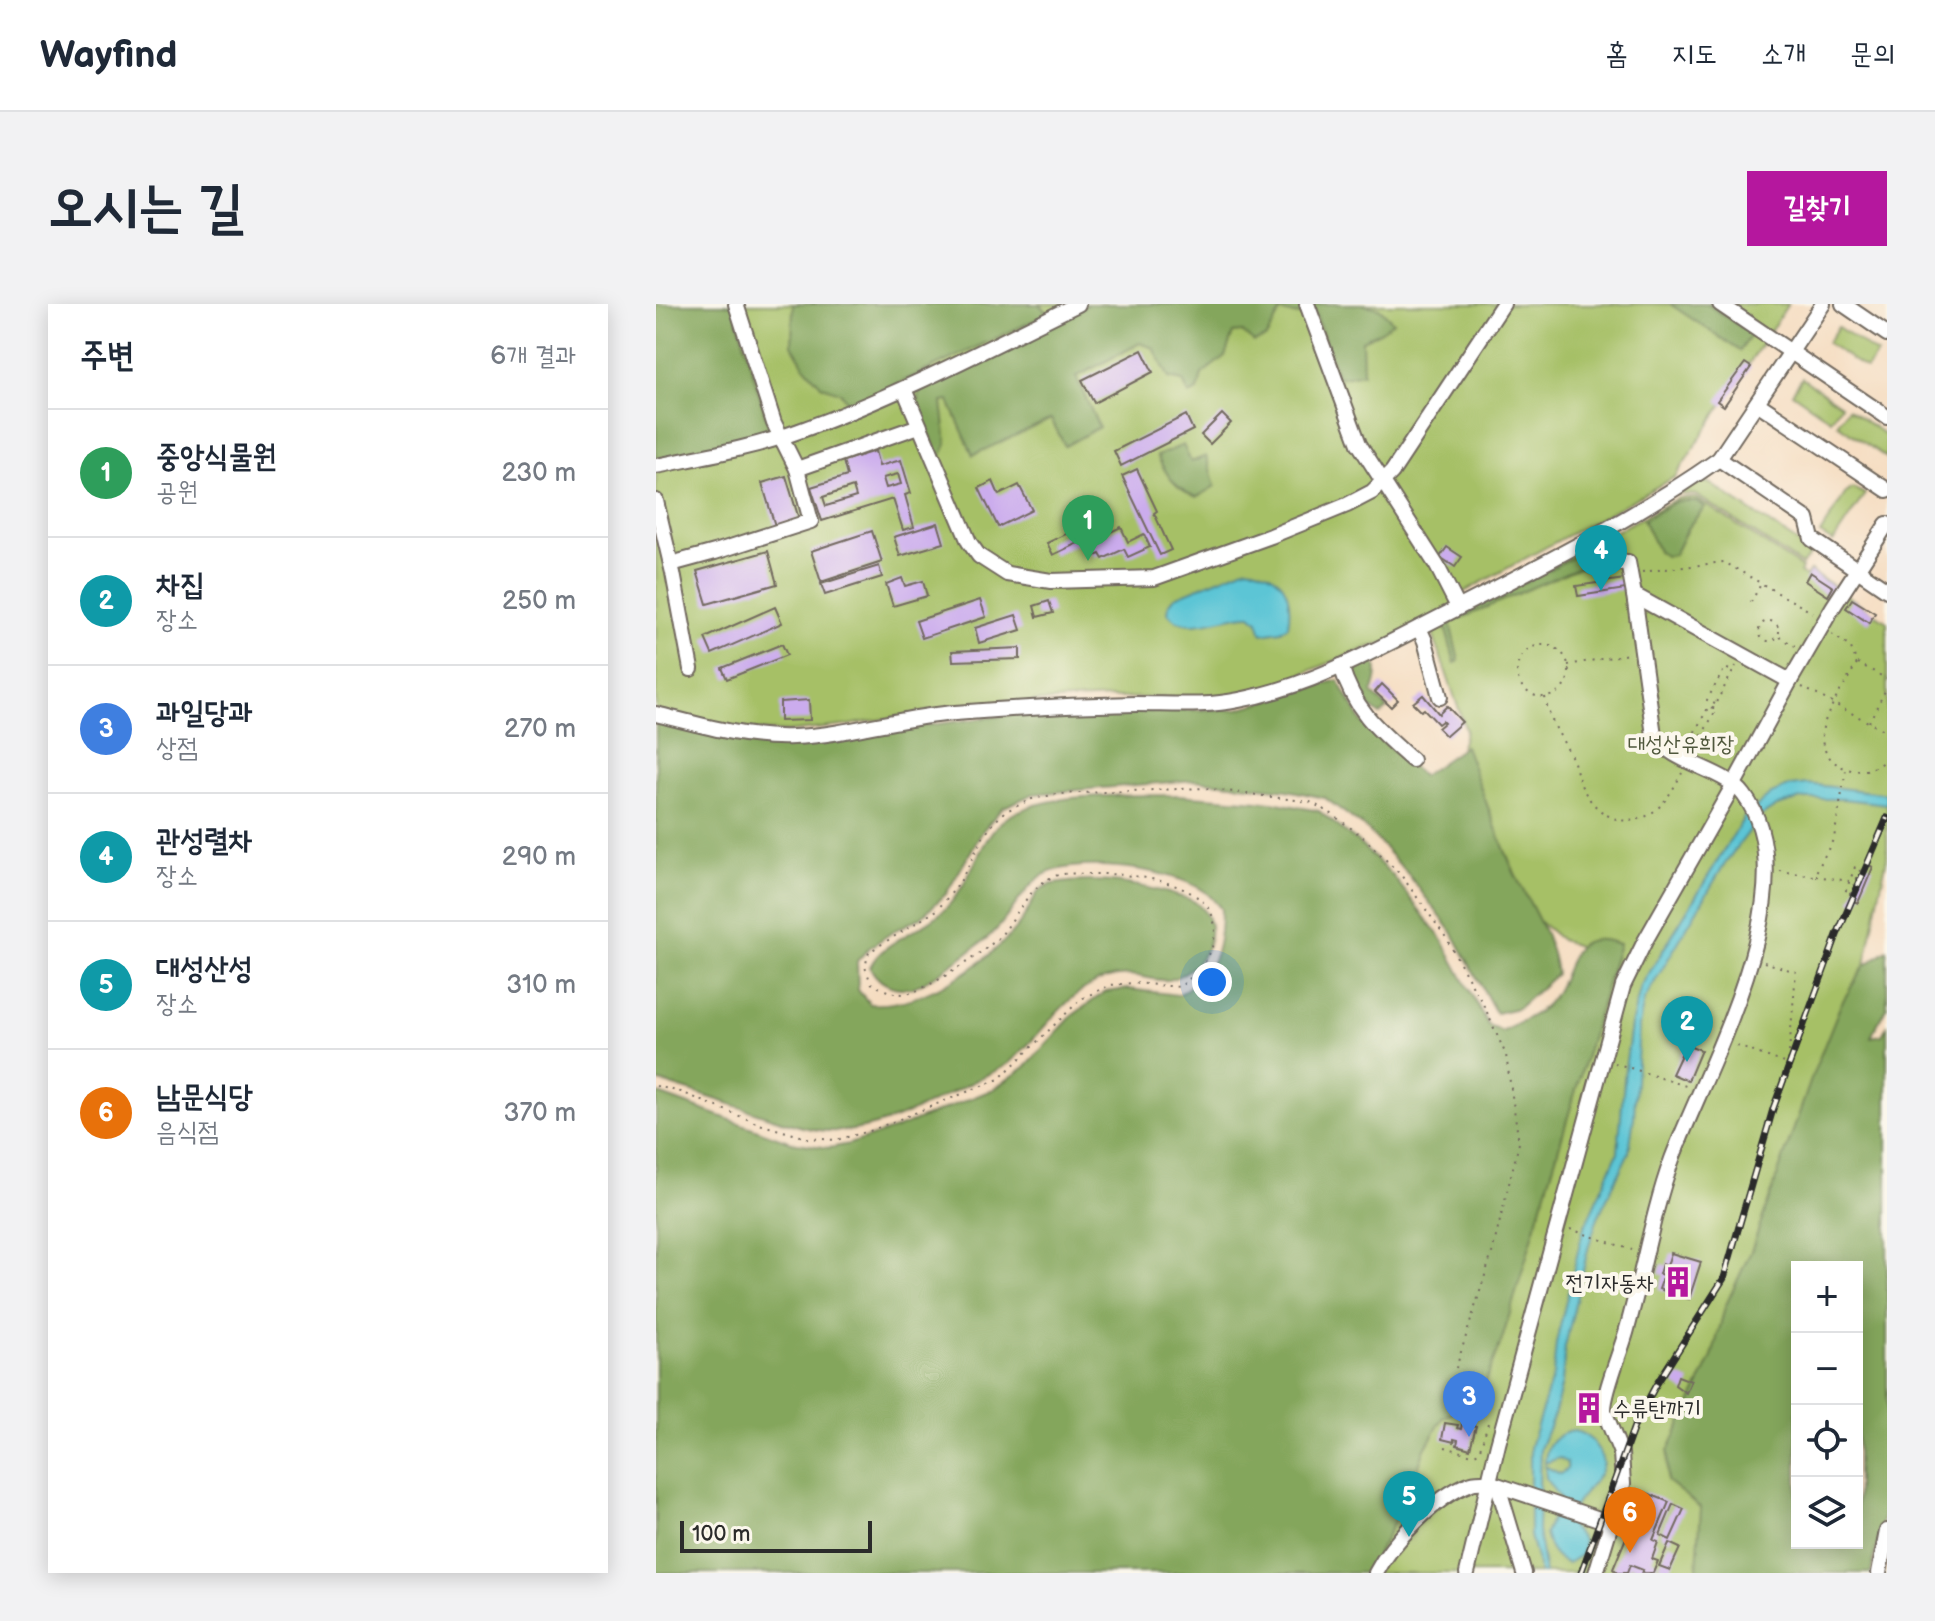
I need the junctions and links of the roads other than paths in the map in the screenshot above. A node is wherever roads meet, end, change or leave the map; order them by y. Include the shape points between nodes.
1 (736, 304) edge
2 (1078, 304) edge
3 (1307, 304) edge
4 (1503, 304) edge
5 (1720, 304) edge
6 (1823, 304) edge
7 (1843, 304) edge
8 (1887, 334) edge
9 (1791, 352) junction
10 (904, 389) junction
11 (1757, 403) junction
12 (1887, 417) edge
13 (919, 426) junction
14 (782, 437) junction
15 (1719, 459) junction
16 (656, 466) edge
17 (797, 469) junction
18 (1382, 483) junction
19 (1887, 490) edge
20 (656, 501) edge
21 (1887, 524) edge
22 (661, 546) edge
23 (671, 564) junction
24 (1592, 566) dead end
25 (1856, 570) junction
26 (1887, 590) edge
27 (1634, 595) junction
28 (1458, 607) junction
29 (1419, 628) junction
30 (1341, 666) junction
31 (691, 669) dead end
32 (1790, 681) junction
33 (1440, 697) dead end
34 (656, 714) edge
35 (1412, 760) dead end
36 (1733, 786) junction
37 (1493, 1484) junction
38 (1611, 1523) junction
39 (1887, 1531) edge
40 (1376, 1573) edge
41 (1467, 1573) edge
42 (1524, 1573) edge
43 (1596, 1573) edge
44 (1879, 1573) edge

1 - 14 street
2 - 10 street
3 - 18 street via 1353,431
4 - 18 street
5 - 9 street
6 - 9 street
7 - 8 street
9 - 11 street
9 - 12 street
10 - 13 street
10 - 14 street
11 - 15 street
11 - 19 street
13 - 17 street
13 - 18 street via 979,556 1007,574 1051,581 1154,578 1347,505
14 - 16 street
14 - 17 street
15 - 25 street via 1807,519 1812,539
15 - 28 street via 1644,507
17 - 23 street via 811,521
18 - 28 street
20 - 22 street
21 - 25 street
22 - 23 street
23 - 31 street
24 - 27 street via 1628,562
25 - 26 street
25 - 32 street
27 - 32 street
27 - 36 street via 1654,735 1663,747
28 - 29 street
29 - 30 street
29 - 33 street
30 - 34 street via 1268,693 1209,704 944,713 793,737 742,733
30 - 35 street via 1360,710
32 - 36 street
36 - 37 street via 1623,986
36 - 38 street via 1744,795 1765,848 1763,909 1752,957 1672,1159 1604,1403 1623,1464
37 - 38 street
37 - 40 street via 1470,1482 1434,1506 1401,1537
37 - 41 street
37 - 42 street
38 - 43 street
39 - 44 street

